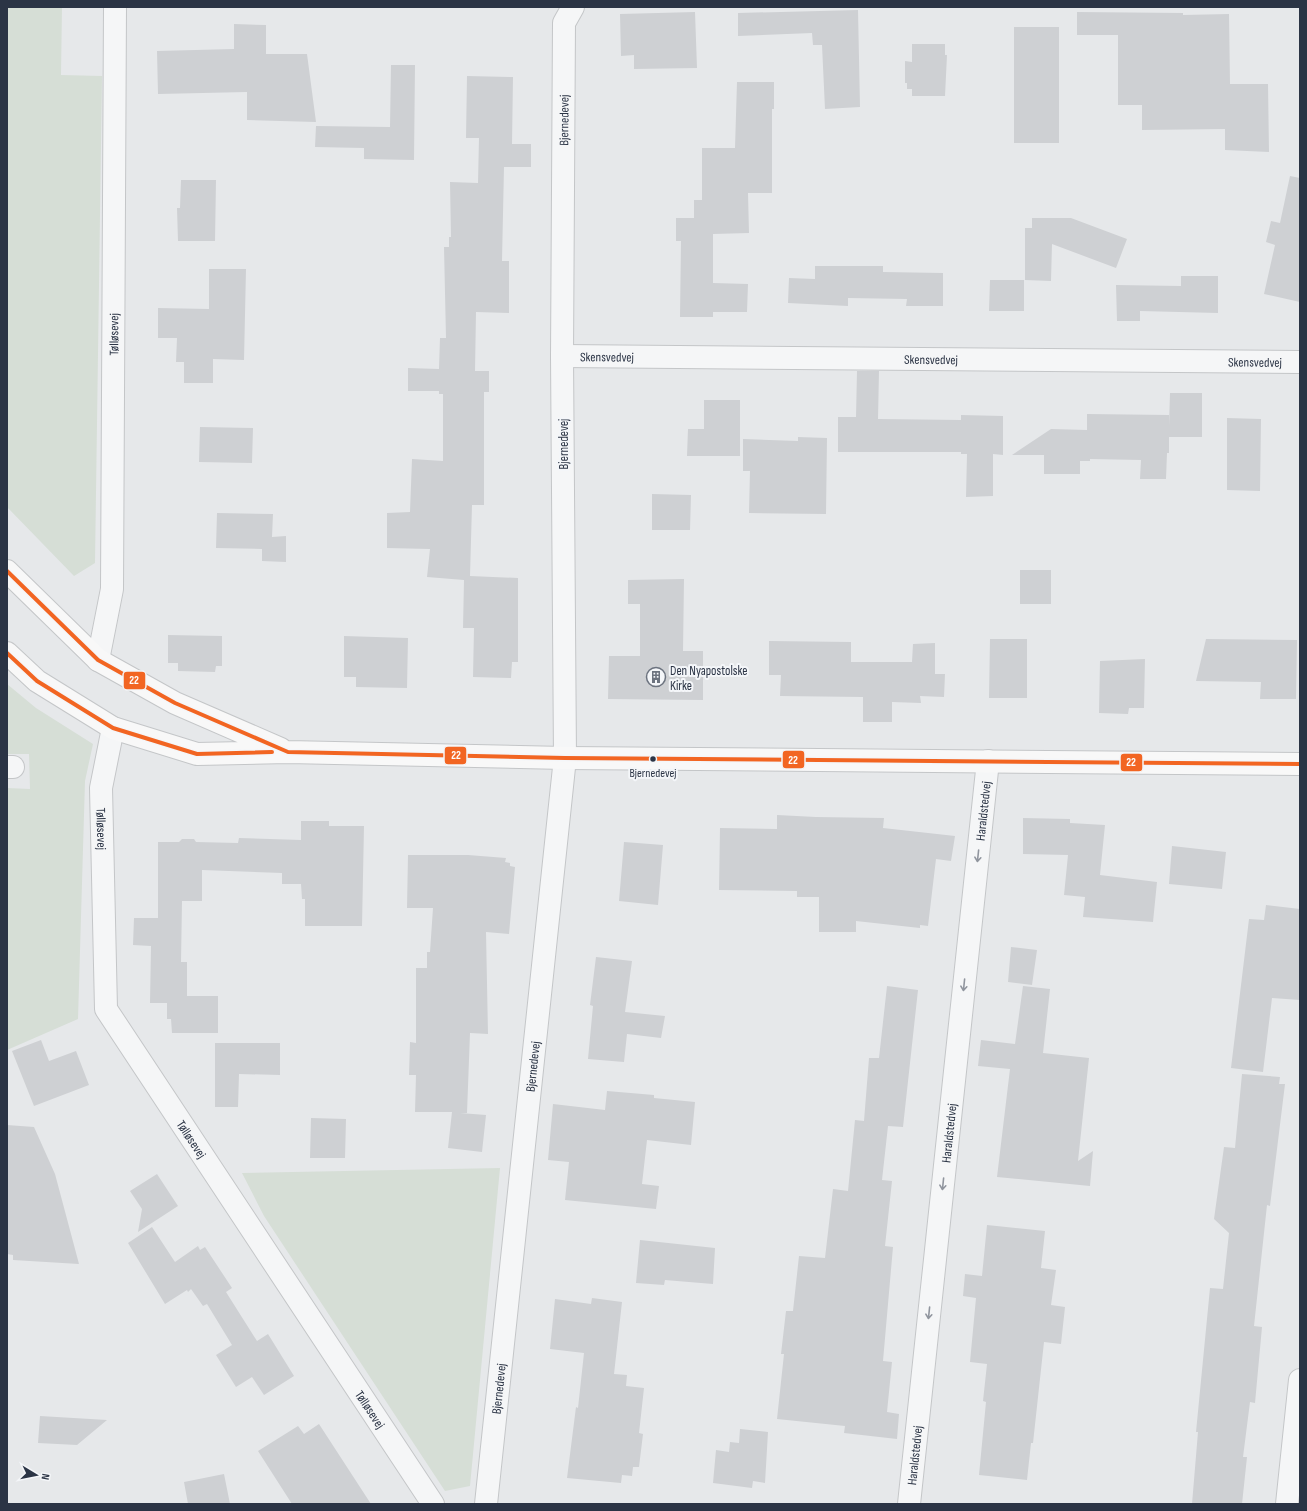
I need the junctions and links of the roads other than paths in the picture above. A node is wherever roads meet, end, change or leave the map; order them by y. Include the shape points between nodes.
1 (115, 7) edge
2 (573, 7) edge
3 (562, 356) junction
4 (1300, 362) edge
5 (7, 571) edge
6 (7, 653) edge
7 (98, 660) junction
8 (113, 728) junction
9 (288, 752) junction
10 (565, 758) junction
11 (988, 761) junction
12 (1300, 764) edge
13 (1300, 1380) edge
14 (433, 1504) edge
15 (486, 1504) edge
16 (909, 1504) edge
17 (1287, 1504) edge

1 - 7 street, Tølløsevej via 112,589
2 - 3 street, Bjernedevej via 564,22
3 - 4 street, Skensvedvej
3 - 10 street, Bjernedevej
5 - 7 street
6 - 8 street via 37,680
7 - 9 street via 175,703
8 - 9 street via 197,754
8 - 14 street, Tølløsevej via 101,788 106,1009
9 - 10 street
10 - 11 street
10 - 15 street, Bjernedevej
11 - 12 street
11 -> 16 street, Haraldstedvej
13 - 17 street

